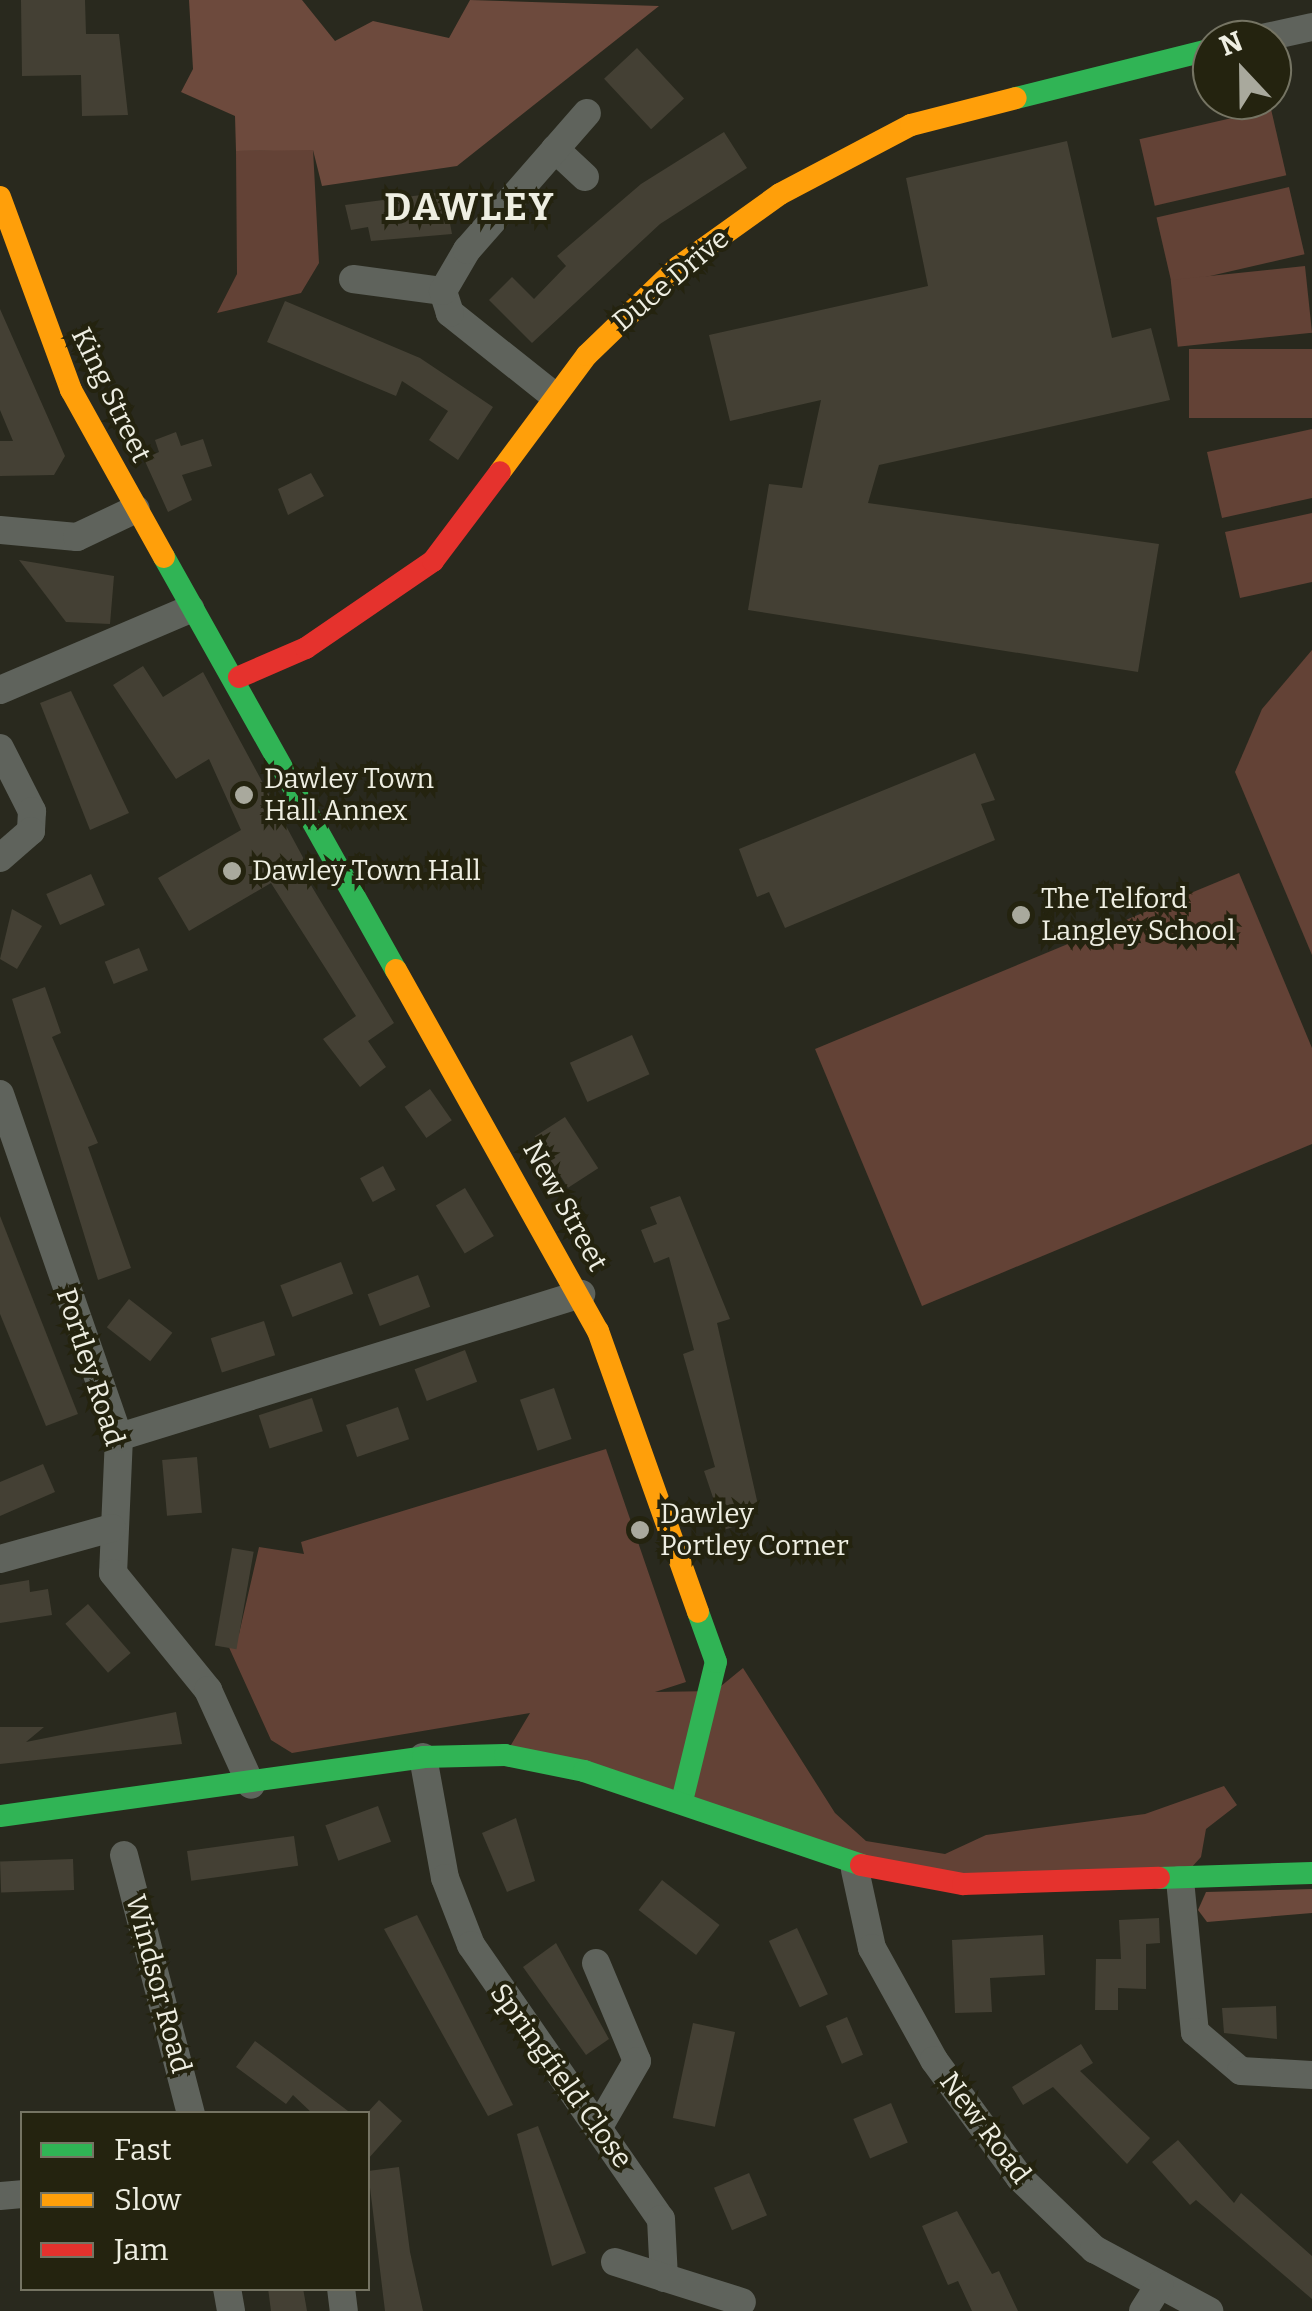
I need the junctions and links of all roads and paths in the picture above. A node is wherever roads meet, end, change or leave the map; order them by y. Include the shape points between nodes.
1 (1192, 53) edge
2 (588, 112) dead end
3 (555, 149) junction
4 (585, 177) dead end
5 (0, 198) edge
6 (353, 278) dead end
7 (444, 291) junction
8 (552, 395) junction
9 (136, 509) junction
10 (0, 530) edge
11 (190, 609) junction
12 (239, 677) junction
13 (0, 690) edge
14 (0, 748) edge
15 (0, 858) edge
16 (0, 1094) edge
17 (580, 1294) junction
18 (119, 1438) junction
19 (112, 1528) junction
20 (0, 1559) edge
21 (422, 1757) junction
22 (252, 1785) junction
23 (682, 1801) junction
24 (0, 1816) edge
25 (124, 1856) dead end
26 (856, 1870) junction
27 (1312, 1873) edge
28 (1180, 1880) junction
29 (596, 1963) dead end
30 (1312, 2074) edge
31 (190, 2111) edge
32 (600, 2125) junction
33 (615, 2262) dead end
34 (664, 2278) junction
35 (1159, 2285) junction
36 (742, 2302) dead end
37 (1143, 2311) edge
38 (1209, 2311) edge

1 - 8 street, Duce Drive via 1008,94 878,140 780,194 678,267
2 - 3 street
3 - 4 street
3 - 7 street via 466,250
5 - 9 street, King Street via 71,390
6 - 7 street
7 - 8 street via 450,312
8 - 12 street, Duce Drive via 433,561 306,648
9 - 10 street via 76,537
9 - 11 street, King Street
11 - 12 street, New Street
11 - 13 street
12 - 17 street, New Street via 352,903
14 - 15 street via 32,810 30,831
16 - 18 street, Portley Road
17 - 18 street
17 - 23 street, New Street via 716,1662
18 - 19 street, Portley Road
19 - 20 street
19 - 22 street, Portley Road via 114,1573 208,1690
21 - 22 street
21 - 23 street via 504,1755
21 - 32 street, Springfield Close via 444,1878 470,1945 511,2016
22 - 24 street
23 - 26 street
25 - 31 street, Windsor Road
26 - 28 street via 964,1884
26 - 35 street, New Road via 872,1948 971,2112 1064,2227
27 - 28 street
28 - 30 street via 1195,2032 1241,2071
29 - 32 street via 637,2061
32 - 34 street, Springfield Close via 661,2219
33 - 34 street
34 - 36 street
35 - 37 street
35 - 38 street, New Road

